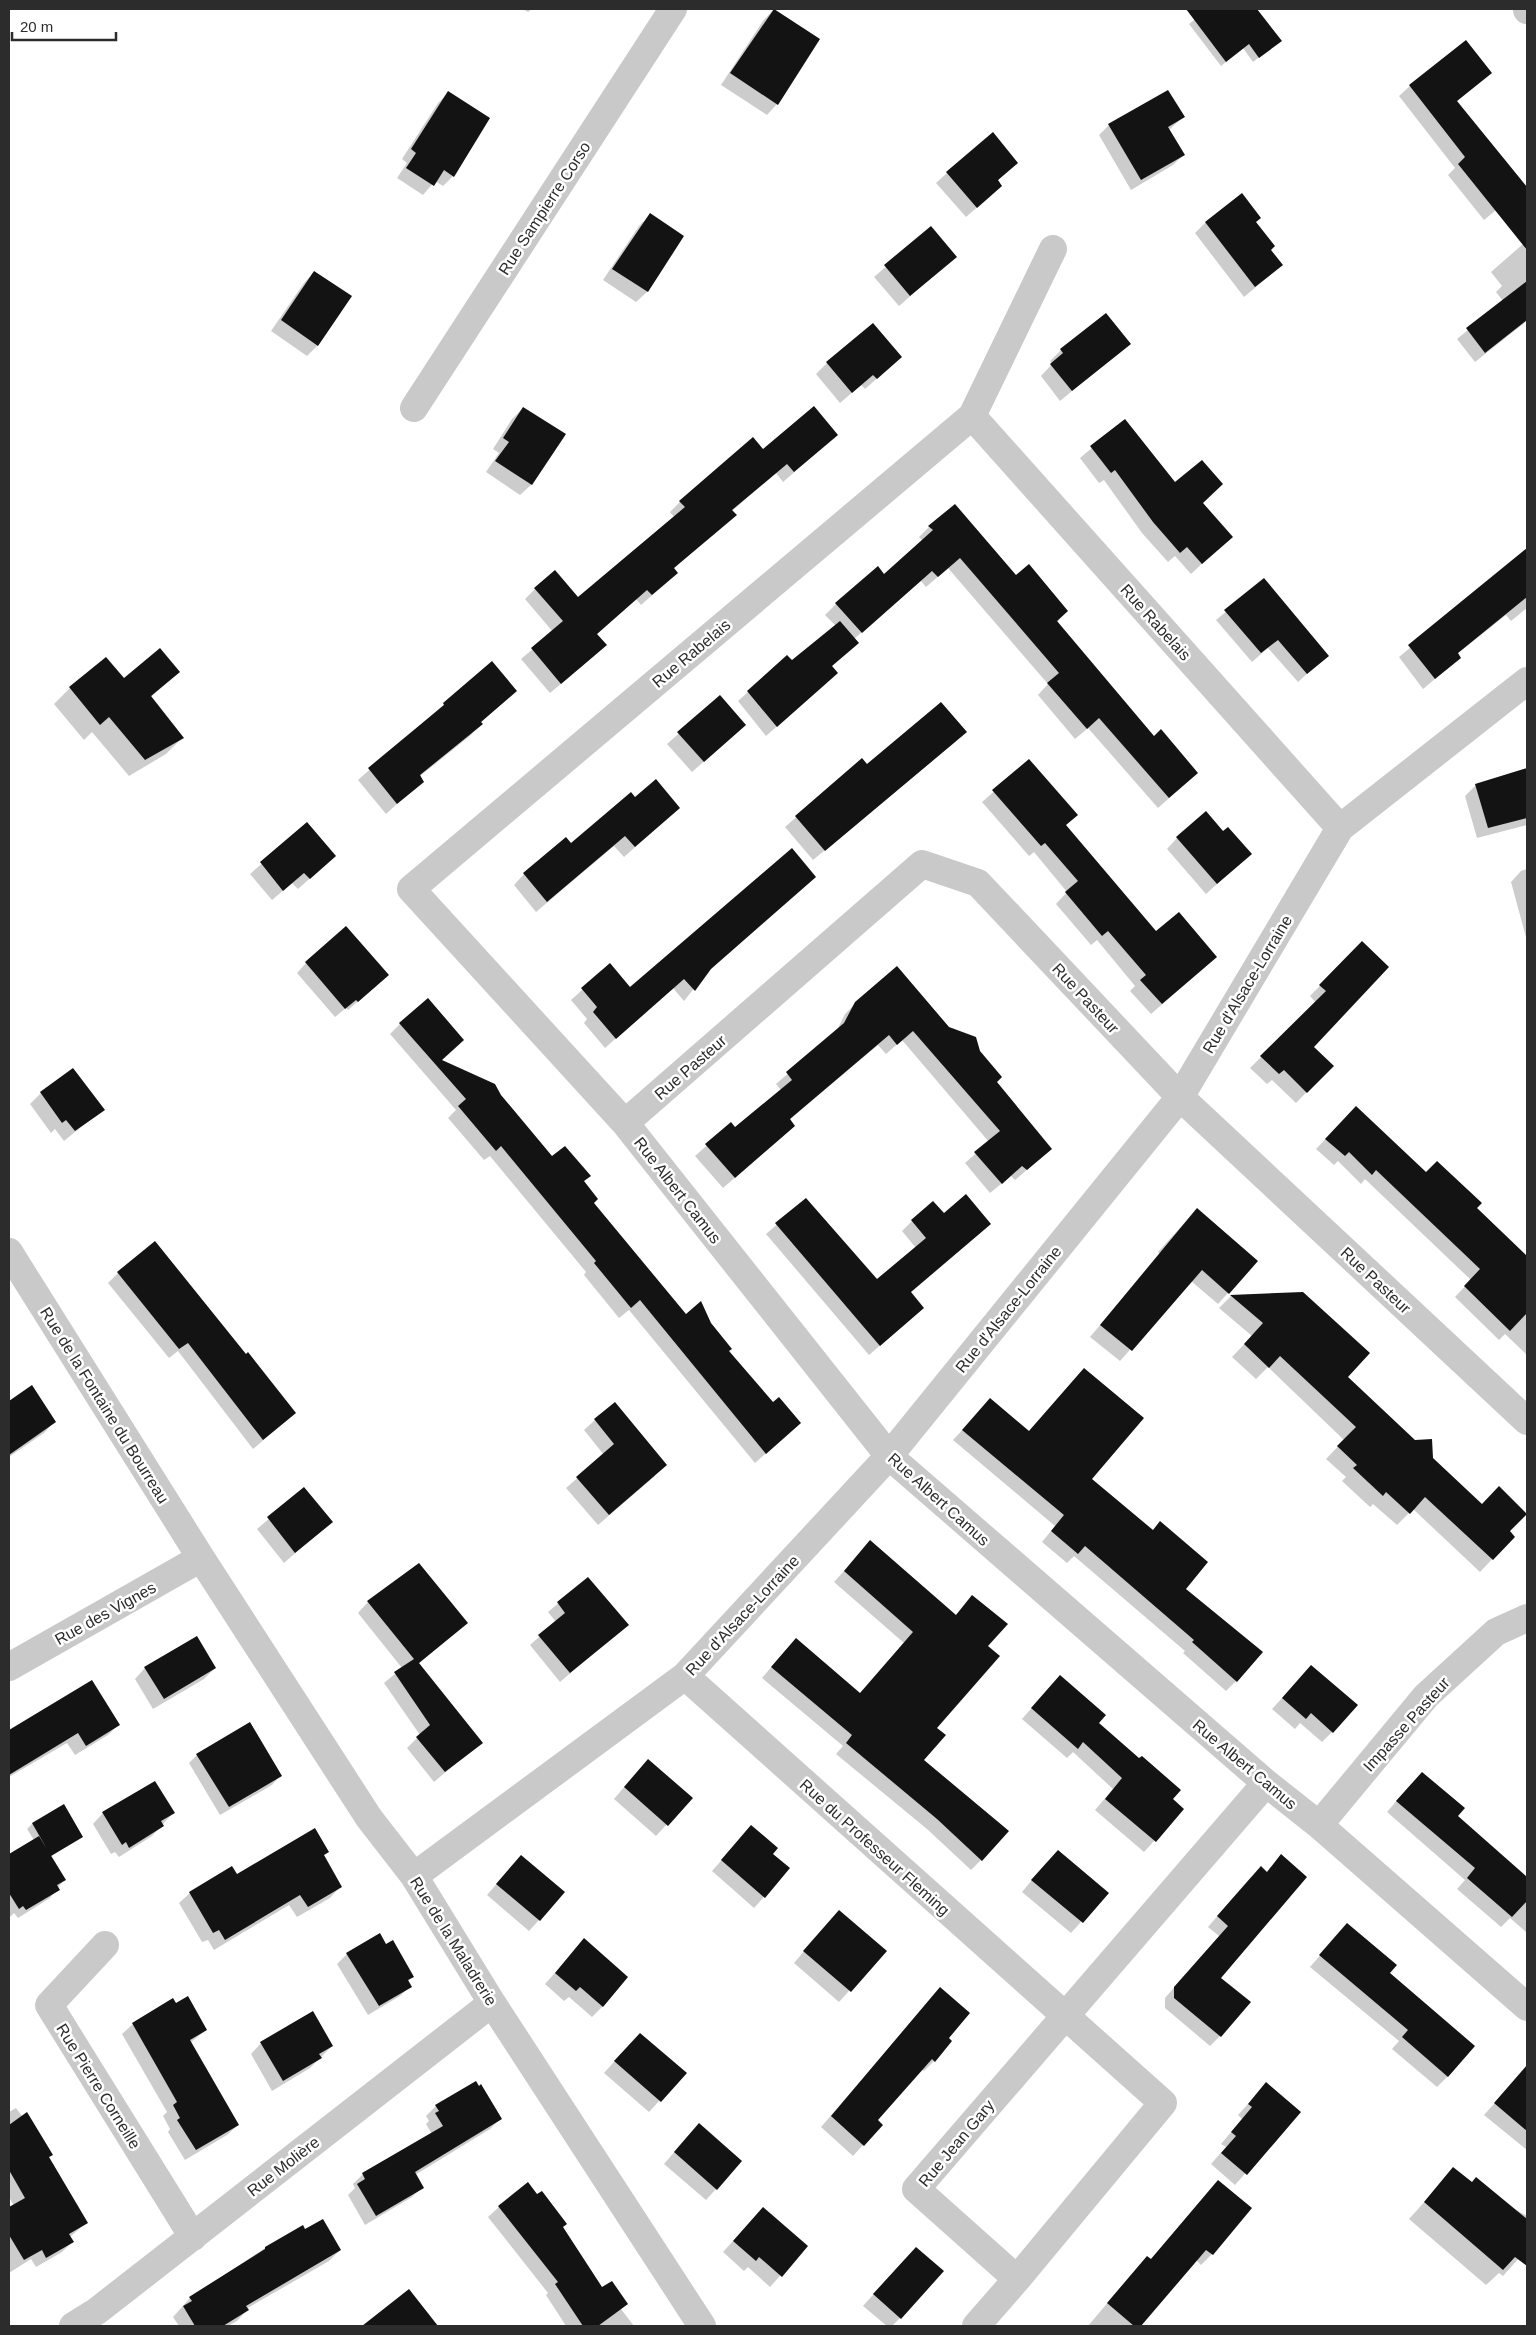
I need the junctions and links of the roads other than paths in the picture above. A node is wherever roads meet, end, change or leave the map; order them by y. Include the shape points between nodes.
1 (673, 9) edge
2 (1053, 249) dead end
3 (414, 408) dead end
4 (972, 416) junction
5 (1527, 681) edge
6 (1340, 828) junction
7 (411, 889) joint
8 (1180, 1097) junction
9 (625, 1123) junction
10 (9, 1252) edge
11 (1527, 1420) edge
12 (889, 1456) junction
13 (202, 1558) junction
14 (1527, 1618) edge
15 (9, 1667) edge
16 (685, 1676) junction
17 (1266, 1783) junction
18 (1319, 1825) junction
19 (414, 1876) junction
20 (105, 1945) dead end
21 (492, 2002) junction
22 (1527, 2006) edge
23 (1064, 2017) junction
24 (193, 2237) junction
25 (1017, 2279) junction
26 (73, 2326) edge
27 (702, 2326) edge
28 (976, 2326) edge

1 - 3 street, Rue Sampierre Corso
2 - 4 street, Rue Rabelais
4 - 6 street, Rue Rabelais
4 - 7 street, Rue Rabelais
5 - 6 street, Rue d'Alsace-Lorraine
6 - 8 street, Rue d'Alsace-Lorraine
7 - 9 street, Rue Albert Camus
8 - 9 street, Rue Pasteur via 978,883 922,864
8 - 11 street, Rue Pasteur
8 - 12 street, Rue d'Alsace-Lorraine
9 - 12 street, Rue Albert Camus
10 - 13 street, Rue de la Fontaine du Bourreau
12 - 16 street, Rue d'Alsace-Lorraine
12 - 17 street, Rue Albert Camus
13 - 15 street, Rue des Vignes
13 - 19 street, Rue de la Maladrerie via 369,1818
14 - 18 street, Impasse Pasteur via 1496,1632 1426,1696
16 - 19 street, Rue d'Alsace-Lorraine
16 - 23 street, Rue du Professeur Fleming
17 - 18 street, Rue Albert Camus
17 - 23 street, Rue Jean Gary
18 - 22 street, Rue Albert Camus
19 - 21 street, Rue de la Maladrerie
20 - 24 street, Rue Pierre Corneille via 49,2005
21 - 24 street, Rue Molière
21 - 27 street, Rue de la Maladrerie
23 - 25 street via 1163,2104
23 - 25 street, Rue Jean Gary via 916,2189
24 - 26 street, Rue Molière
25 - 28 street

